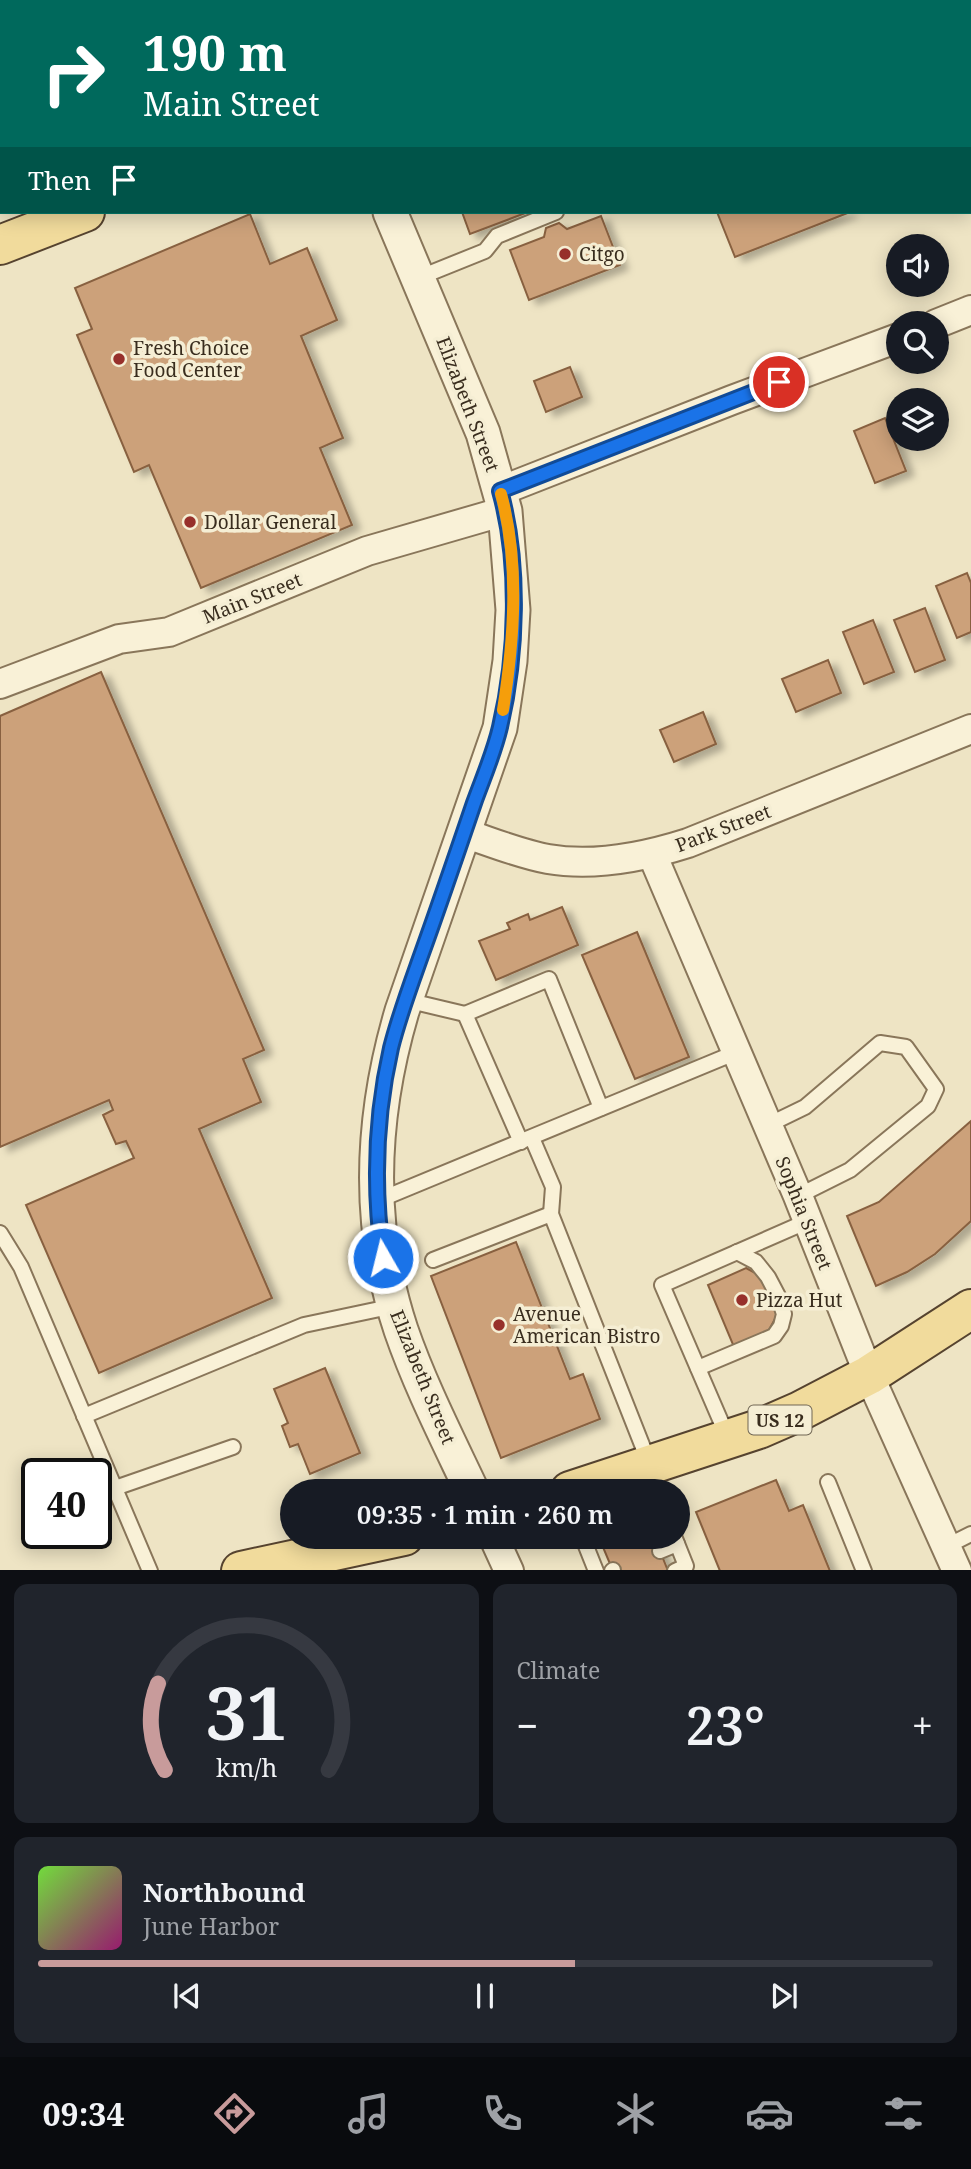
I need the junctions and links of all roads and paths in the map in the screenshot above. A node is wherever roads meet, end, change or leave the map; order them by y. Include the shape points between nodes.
1 (80, 214) edge
2 (391, 214) edge
3 (551, 214) edge
4 (0, 246) edge
5 (418, 278) junction
6 (971, 310) edge
7 (949, 319) edge
8 (886, 342) edge
9 (503, 501) junction
10 (0, 684) edge
11 (971, 729) edge
12 (464, 834) junction
13 (652, 854) junction
14 (406, 1000) junction
15 (465, 1014) junction
16 (737, 1052) junction
17 (601, 1108) junction
18 (768, 1125) junction
19 (527, 1140) junction
20 (377, 1201) junction
21 (803, 1208) junction
22 (551, 1214) junction
23 (0, 1233) edge
24 (737, 1252) junction
25 (433, 1260) dead end
26 (394, 1306) junction
27 (971, 1309) edge
28 (698, 1368) junction
29 (869, 1375) junction
30 (84, 1416) junction
31 (728, 1439) junction
32 (233, 1447) dead end
33 (654, 1478) edge
34 (466, 1479) edge
35 (828, 1482) dead end
36 (115, 1488) junction
37 (346, 1549) edge
38 (499, 1549) edge
39 (590, 1549) edge
40 (679, 1549) edge
41 (959, 1550) edge
42 (261, 1568) edge
43 (150, 1570) edge
44 (509, 1570) edge
45 (596, 1570) edge
46 (675, 1570) edge
47 (864, 1570) edge

1 - 4 main road
2 - 5 street, Elizabeth Street
3 - 5 lane via 498,236 485,251
5 - 9 street, Elizabeth Street via 484,433
6 - 7 street
8 - 9 street, Main Street via 732,400
9 - 10 street, Main Street via 169,632 120,639
9 - 12 street, Elizabeth Street via 513,610 510,660 500,728
11 - 13 street, Park Street
12 - 13 street, Park Street via 548,859 607,861
12 - 14 street, Elizabeth Street
13 - 16 street, Sophia Street
14 - 15 lane
14 - 20 street, Elizabeth Street via 379,1108
15 - 17 lane via 549,979
15 - 19 lane
16 - 17 lane
16 - 18 street, Sophia Street
17 - 19 lane
18 - 21 street, Sophia Street
18 - 21 lane via 805,1107 880,1043 905,1047 936,1089 928,1106
19 - 20 lane
19 - 22 lane via 553,1186
20 - 26 street, Elizabeth Street
21 - 24 lane
21 - 29 street, Sophia Street
22 - 25 lane
22 - 33 lane
23 - 30 lane via 21,1267
24 - 28 lane via 662,1285
24 - 28 lane via 756,1262 768,1277 784,1314 781,1326 774,1336
26 - 30 lane via 304,1325
26 - 34 street, Elizabeth Street via 419,1377
27 - 29 main road, US 12
28 - 31 lane
29 - 31 main road, US 12 via 798,1412
29 - 41 street, Sophia Street
30 - 36 lane
31 - 33 main road, US 12
32 - 36 lane
35 - 47 lane
36 - 43 lane
37 - 42 main road
38 - 44 street
39 - 45 lane
40 - 46 lane via 686,1566

